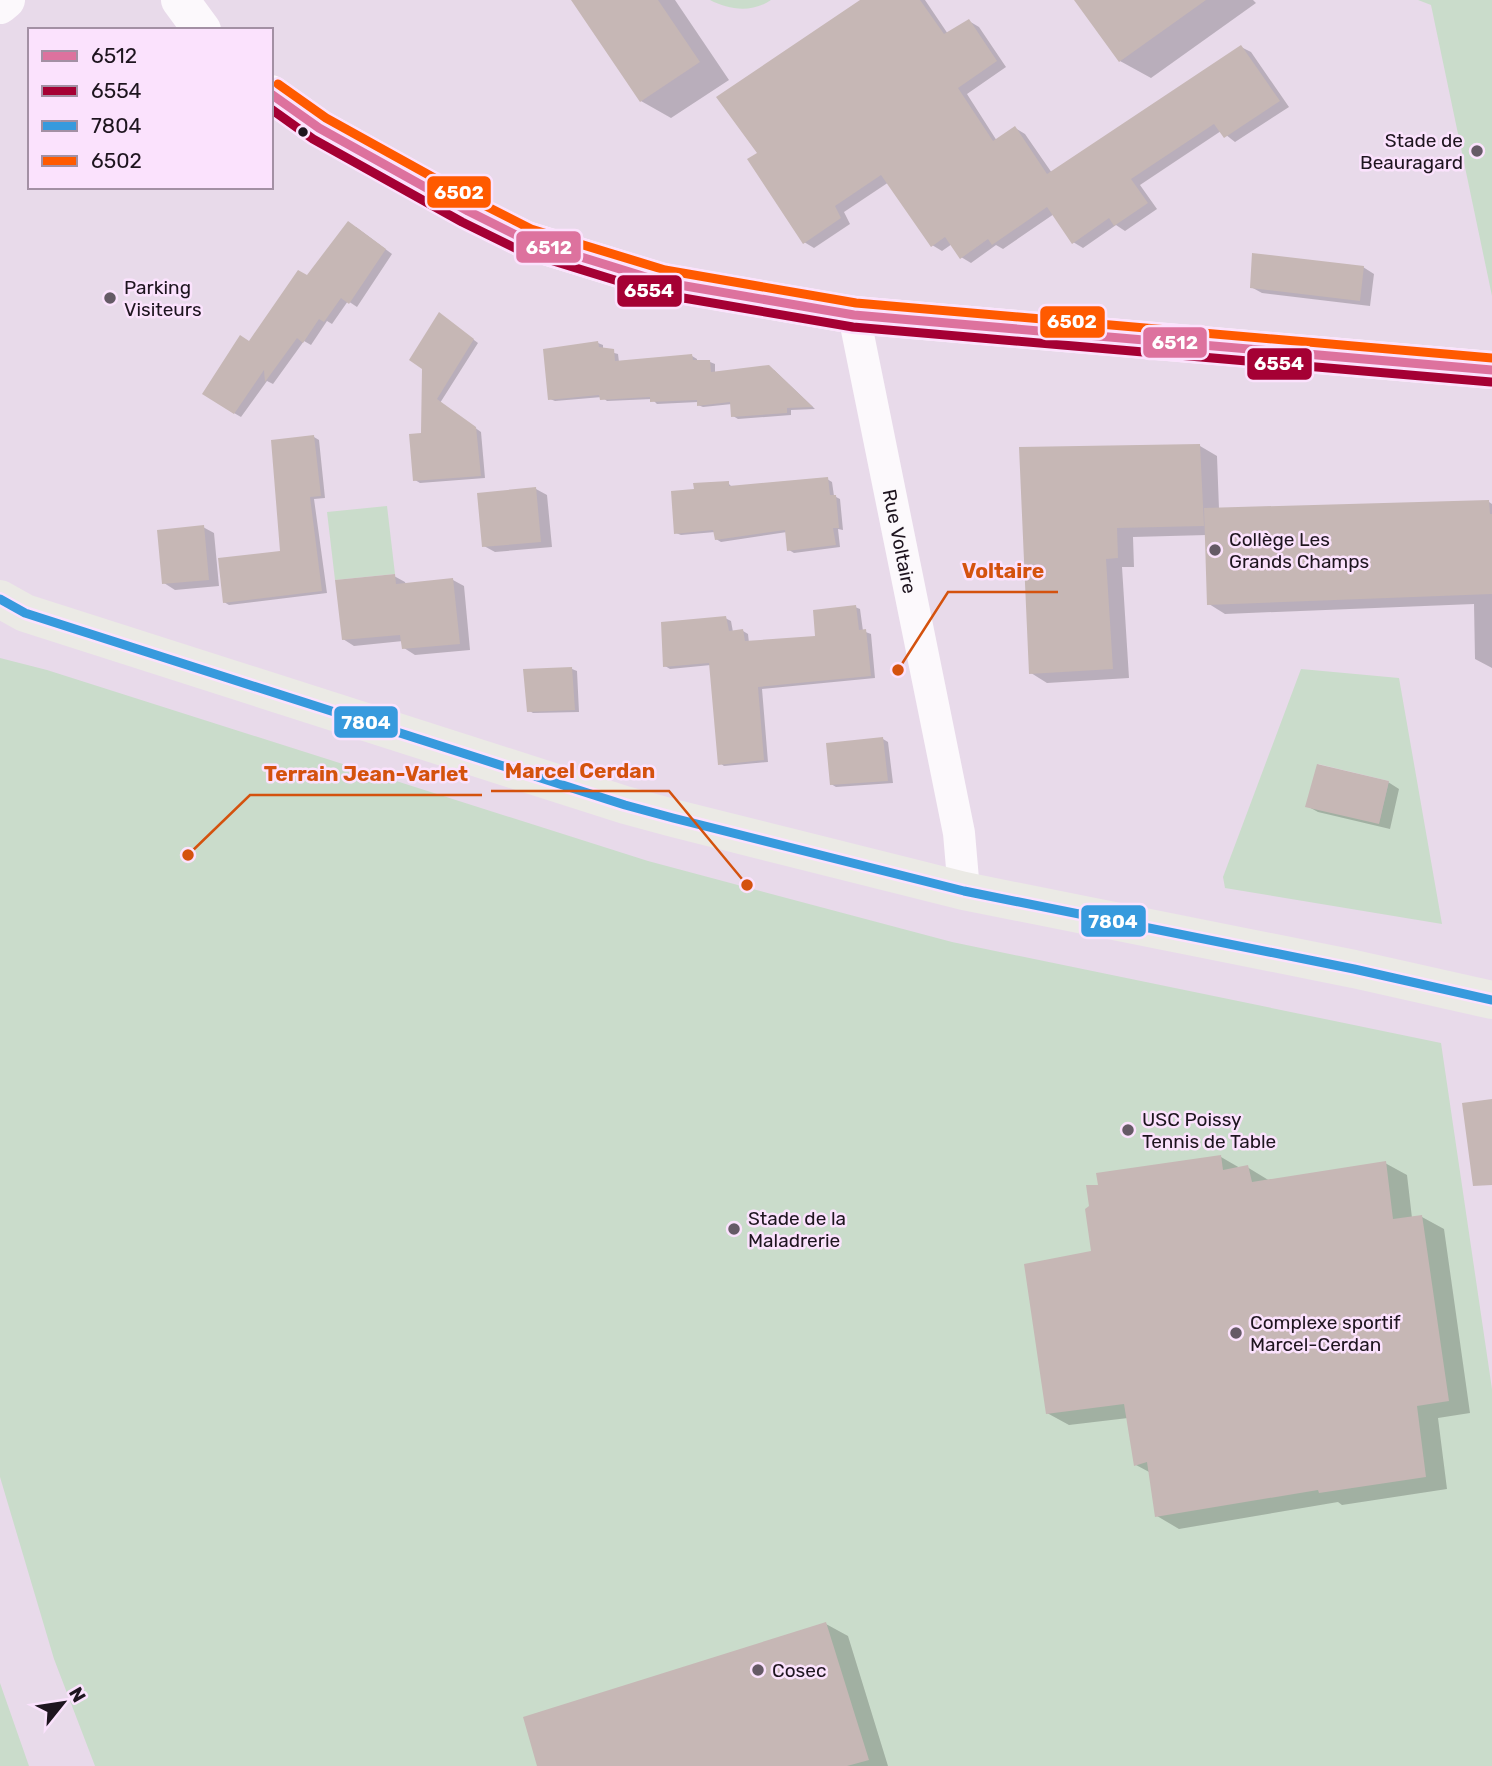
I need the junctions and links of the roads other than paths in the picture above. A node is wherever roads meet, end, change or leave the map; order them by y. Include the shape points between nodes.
1 (6, 0) edge
2 (180, 0) edge
3 (0, 5) edge
4 (201, 28) edge
5 (273, 95) edge
6 (854, 315) junction
7 (1492, 370) edge
8 (8, 608) edge
9 (964, 891) junction
10 (1492, 1000) edge

1 - 3 street
2 - 4 street
5 - 6 street via 319,128 526,240 662,282
6 - 7 street
6 - 9 street, Rue Voltaire via 960,833
8 - 9 main road via 625,805
9 - 10 main road

